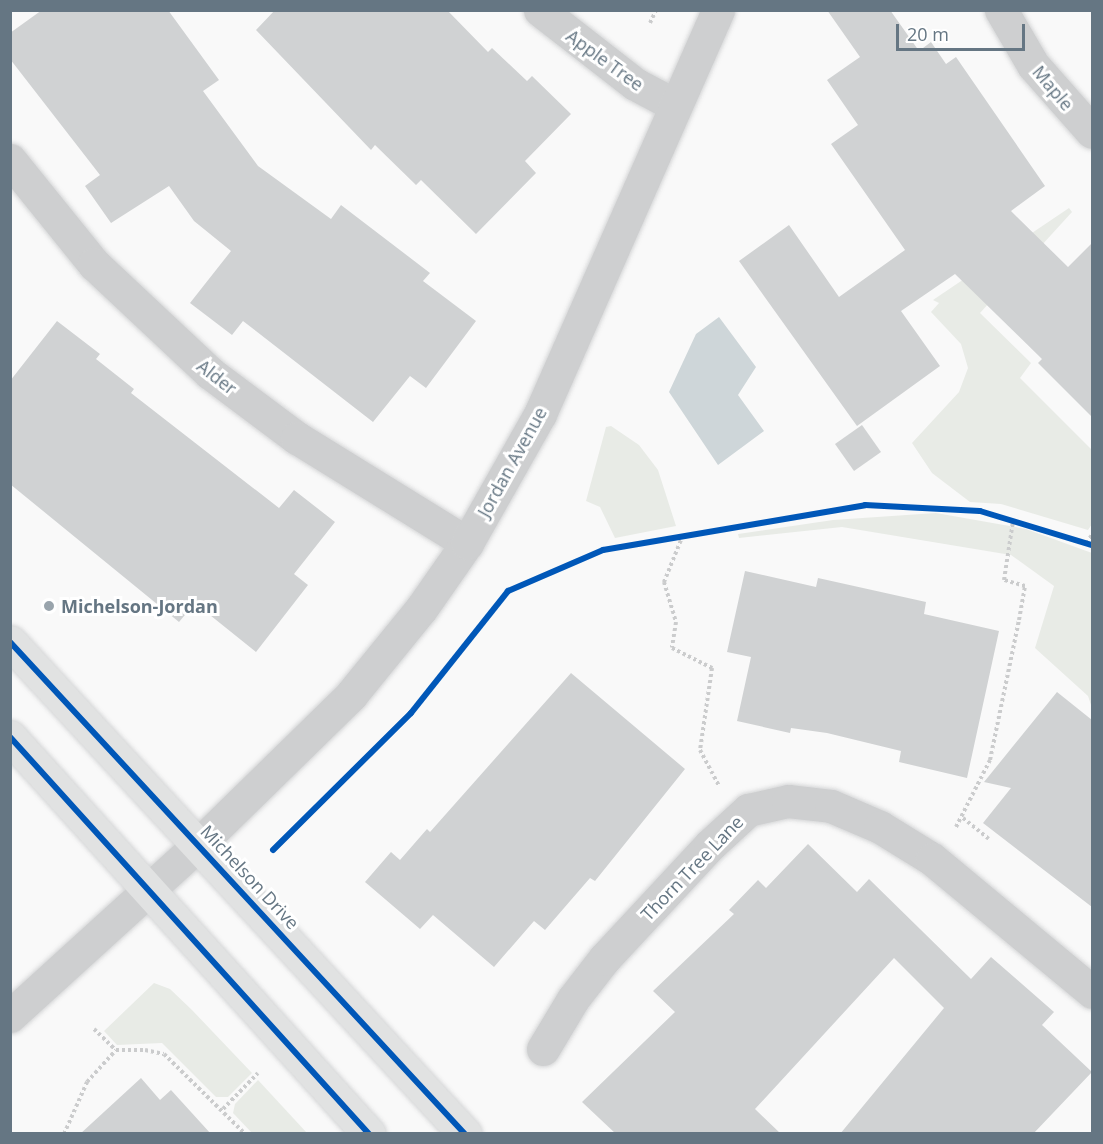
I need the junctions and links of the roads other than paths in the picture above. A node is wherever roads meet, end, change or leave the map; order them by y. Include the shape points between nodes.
1 (540, 10) edge
2 (718, 10) edge
3 (1000, 10) edge
4 (673, 104) junction
5 (1092, 132) edge
6 (10, 160) edge
7 (467, 543) junction
8 (10, 642) edge
9 (10, 737) edge
10 (198, 844) junction
11 (149, 889) junction
12 (1092, 992) edge
13 (10, 1016) edge
14 (543, 1049) dead end
15 (369, 1134) edge
16 (465, 1134) edge

1 - 4 street, Apple Tree via 634,84
2 - 4 street, Jordan Avenue
3 - 5 street, Maple via 1033,65
4 - 7 street, Jordan Avenue via 540,414
6 - 7 street, Alder via 94,264 210,373 297,438
7 - 10 street, Jordan Avenue via 378,665
8 - 10 main road, Michelson Drive
9 - 11 main road
10 - 11 street, Jordan Avenue
10 - 16 main road, Michelson Drive
11 - 13 street, Jordan Avenue
11 - 15 main road
12 - 14 street, Thorn Tree Lane via 932,859 880,827 831,806 788,801 748,810 604,959 573,999

